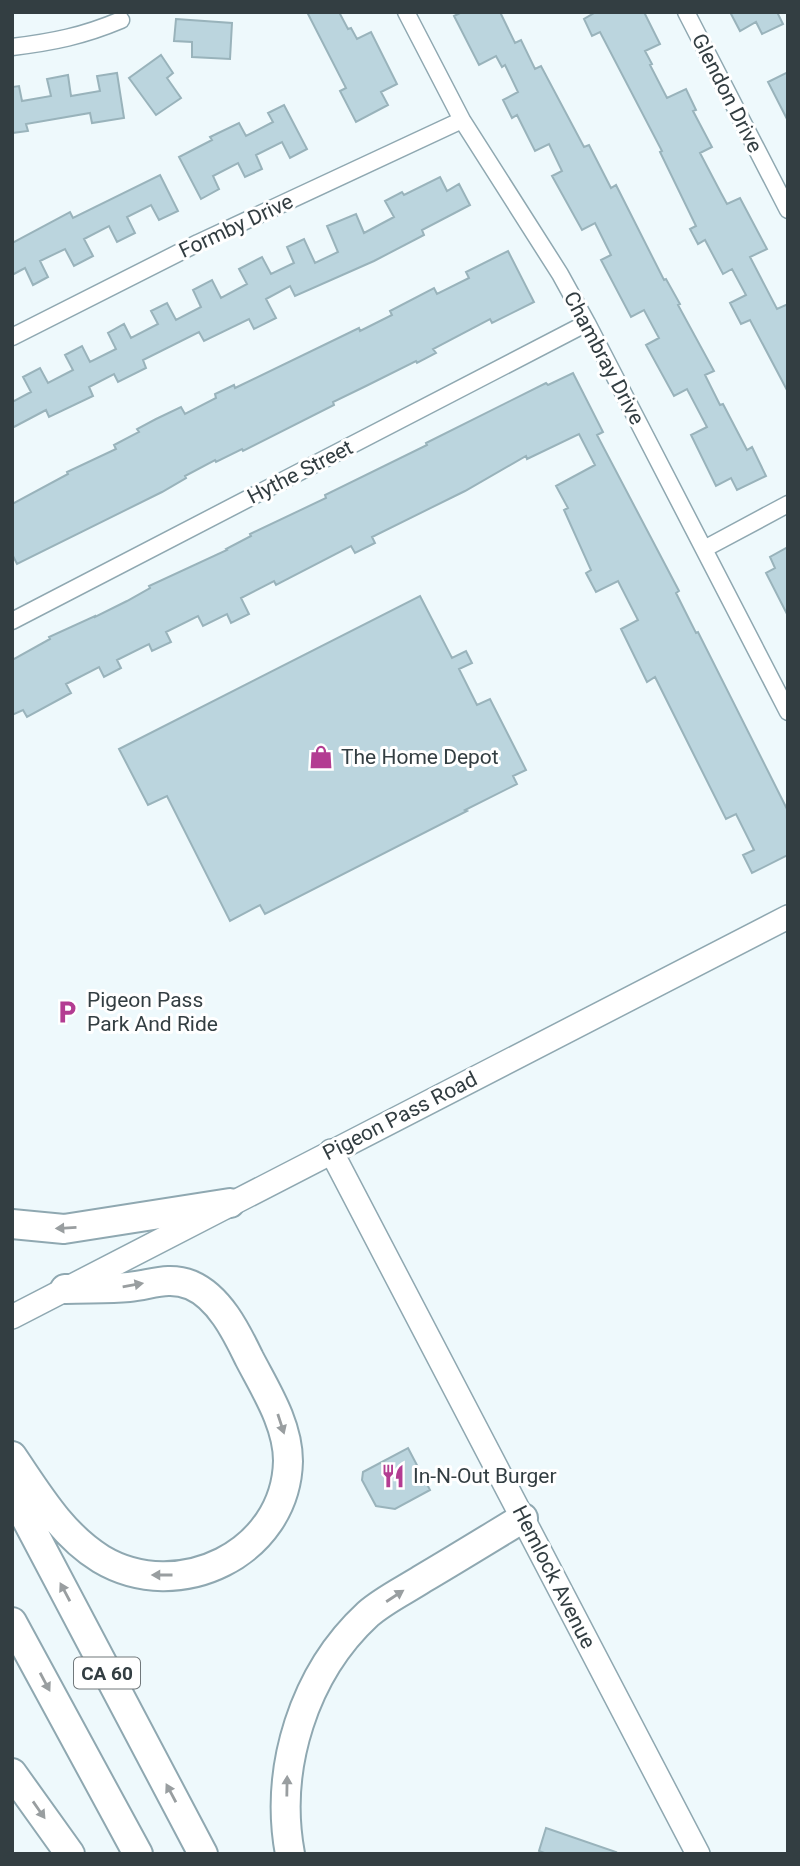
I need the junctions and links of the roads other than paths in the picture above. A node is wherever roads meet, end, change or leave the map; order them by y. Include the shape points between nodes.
1 (406, 12) edge
2 (686, 12) edge
3 (121, 20) dead end
4 (12, 47) edge
5 (462, 120) junction
6 (788, 210) edge
7 (587, 323) junction
8 (12, 337) edge
9 (788, 505) edge
10 (704, 549) junction
11 (12, 621) edge
12 (788, 712) edge
13 (788, 917) edge
14 (331, 1152) junction
15 (230, 1203) junction
16 (12, 1224) edge
17 (65, 1289) junction
18 (12, 1317) edge
19 (12, 1456) edge
20 (12, 1492) edge
21 (523, 1518) junction
22 (12, 1622) edge
23 (12, 1773) edge
24 (70, 1854) edge
25 (138, 1854) edge
26 (203, 1854) edge
27 (290, 1854) edge
28 (698, 1854) edge

1 - 5 street, Chambray Drive
2 - 6 street, Glendon Drive
3 - 4 street via 68,39
5 - 7 street, Chambray Drive
5 - 8 street, Formby Drive via 198,243
7 - 10 street, Chambray Drive
7 - 11 street, Hythe Street
9 - 10 street
10 - 12 street, Chambray Drive
13 - 14 main road, Pigeon Pass Road
14 - 15 main road, Pigeon Pass Road
14 - 21 main road, Hemlock Avenue
15 -> 16 highway via 64,1230
15 - 17 main road, Pigeon Pass Road
17 - 18 main road, Pigeon Pass Road
17 -> 19 highway via 131,1287 160,1280 178,1281 208,1296 246,1351 277,1413 288,1460 285,1485 266,1528 244,1551 193,1573 149,1575 103,1560 74,1538
26 -> 20 highway, CA 60
27 -> 21 highway via 287,1773 299,1721 340,1644 370,1612
21 - 28 main road, Hemlock Avenue
22 -> 25 highway, CA 60
23 -> 24 highway

